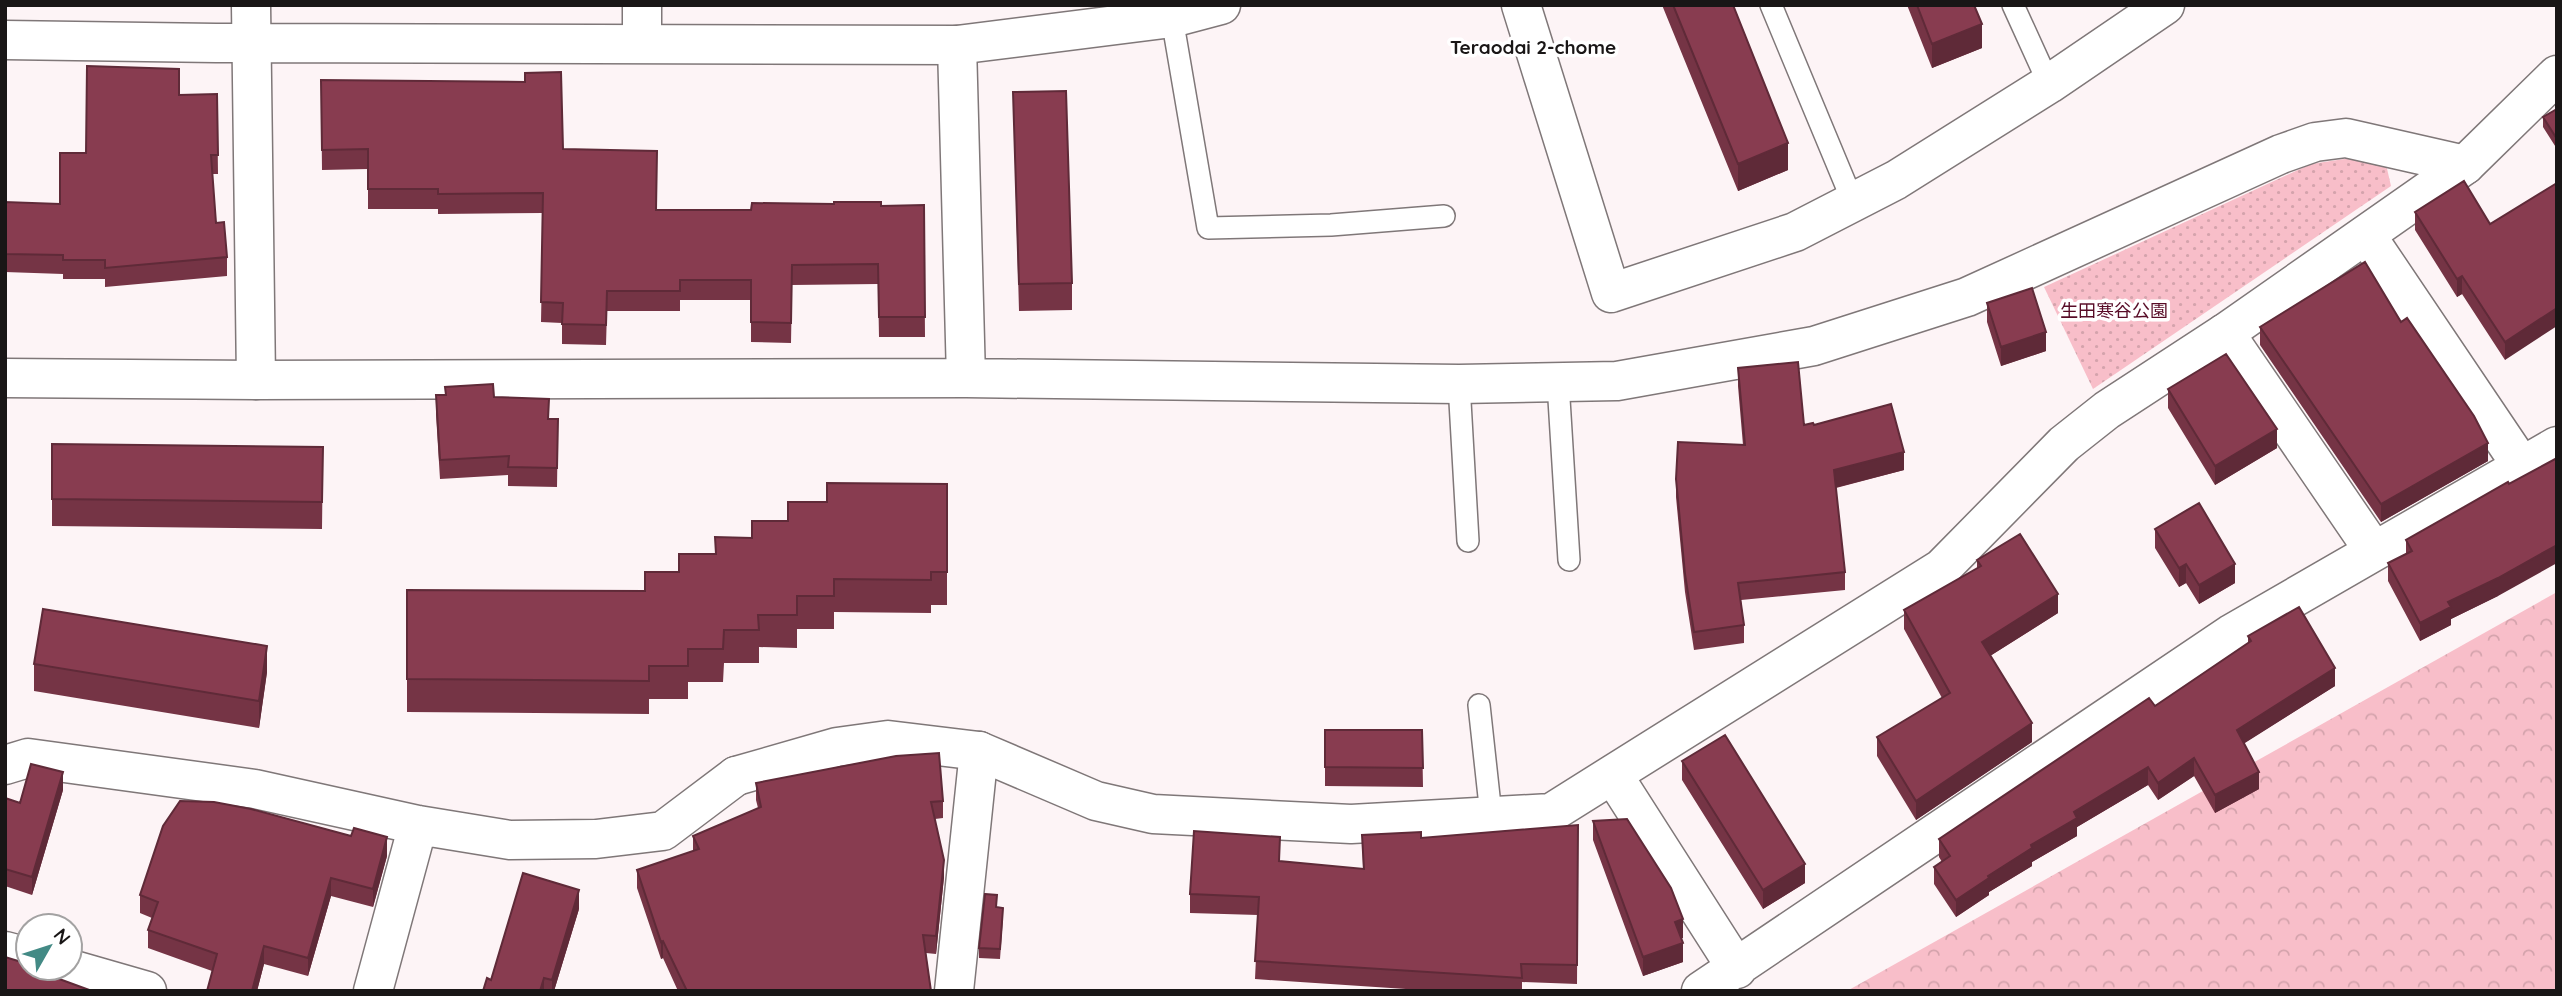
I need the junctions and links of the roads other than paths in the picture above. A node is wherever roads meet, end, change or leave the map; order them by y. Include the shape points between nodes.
1 (251, 5) edge
2 (642, 5) edge
3 (1222, 5) edge
4 (1521, 5) edge
5 (1770, 5) edge
6 (2013, 5) edge
7 (2165, 5) edge
8 (1172, 18) junction
9 (5, 40) edge
10 (252, 43) junction
11 (642, 43) junction
12 (957, 45) junction
13 (2557, 75) edge
14 (2049, 84) junction
15 (2465, 165) junction
16 (1853, 202) junction
17 (1444, 216) dead end
18 (2366, 235) junction
19 (2225, 333) junction
20 (5, 378) edge
21 (966, 378) junction
22 (256, 380) junction
23 (1558, 383) junction
24 (1459, 384) junction
25 (2557, 446) edge
26 (2521, 465) junction
27 (1468, 541) dead end
28 (2374, 551) junction
29 (1569, 560) dead end
30 (1479, 705) dead end
31 (979, 751) junction
32 (5, 765) edge
33 (1613, 775) junction
34 (1491, 816) junction
35 (418, 825) junction
36 (1737, 969) junction
37 (84, 973) edge
38 (147, 991) edge
39 (373, 991) edge
40 (954, 991) edge
41 (1701, 991) edge

1 - 10 street
2 - 11 street
3 - 8 street
4 - 16 street via 1611,293 1795,232
5 - 16 lane
6 - 14 lane
7 - 14 street
8 - 12 street
8 - 17 lane via 1208,228
9 - 10 street
10 - 11 street
10 - 22 street
11 - 12 street
12 - 21 street
13 - 15 street
14 - 16 street
15 - 18 street
15 - 23 street via 2346,138 2315,142 1967,297 1814,346 1617,381
18 - 19 street
18 - 26 street
19 - 28 street
19 - 33 street via 2107,410 2064,444 1942,568
20 - 22 street
21 - 22 street
21 - 24 street
23 - 24 street
23 - 29 lane
24 - 27 lane
25 - 26 street
26 - 28 street
28 - 36 street via 2231,634
30 - 34 lane
31 - 34 street via 1096,802 1153,814 1351,824
31 - 35 street via 888,740 837,747 736,776 663,831 596,839 510,840
31 - 40 street
32 - 35 street via 28,758 255,789
33 - 34 street via 1551,813
33 - 36 street
35 - 39 street
36 - 41 street
37 - 38 street

